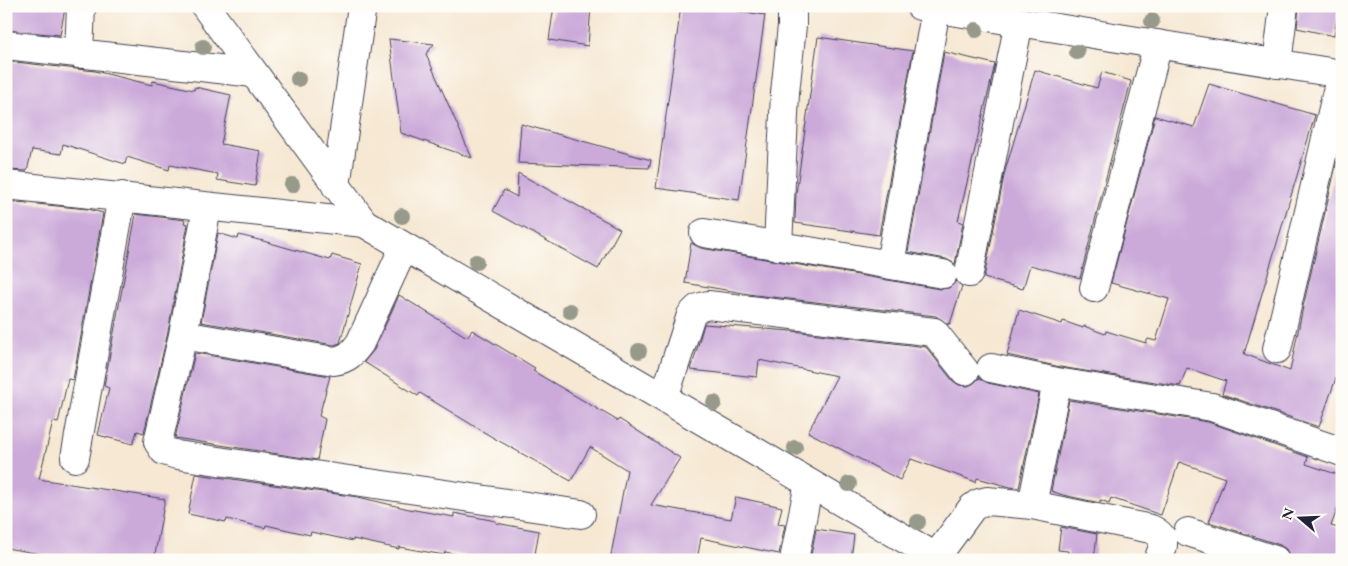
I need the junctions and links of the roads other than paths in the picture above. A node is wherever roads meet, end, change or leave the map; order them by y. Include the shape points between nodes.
1 (81, 6) edge
2 (205, 6) edge
3 (362, 6) edge
4 (792, 6) edge
5 (1284, 6) edge
6 (940, 8) edge
7 (1019, 22) junction
8 (1158, 44) junction
9 (6, 45) edge
10 (79, 54) junction
11 (1276, 64) junction
12 (254, 73) junction
13 (1342, 74) edge
14 (6, 185) edge
15 (336, 186) junction
16 (122, 196) junction
17 (207, 208) junction
18 (364, 223) junction
19 (704, 233) dead end
20 (404, 246) junction
21 (778, 246) junction
22 (890, 264) junction
23 (1094, 288) dead end
24 (183, 336) junction
25 (1277, 349) dead end
26 (1057, 382) junction
27 (664, 398) junction
28 (1342, 452) edge
29 (75, 458) dead end
30 (809, 483) junction
31 (1032, 504) junction
32 (581, 514) dead end
33 (1188, 532) dead end
34 (938, 558) edge
35 (794, 560) edge
36 (1158, 560) edge
37 (1275, 560) edge

1 - 10 street
2 - 12 street
3 - 15 street
4 - 21 street
5 - 11 street
6 - 7 street
6 - 22 street
7 - 8 street
7 - 22 street via 956,273
8 - 11 street
8 - 23 street
9 - 10 street
10 - 12 street
11 - 13 street
12 - 15 street
13 - 25 street
14 - 16 street
15 - 18 street
16 - 17 street
16 - 29 street
17 - 18 street
17 - 24 street
18 - 20 street
19 - 21 street
20 - 24 street via 360,343 345,359 334,360
20 - 27 street
21 - 22 street
24 - 32 street via 158,442 164,451
26 - 27 street via 978,370 934,332 708,305 698,308 692,315
26 - 28 street via 1212,407
26 - 31 street
27 - 30 street
30 - 34 street
30 - 35 street
31 - 34 street via 995,500 979,503 972,508
31 - 36 street via 1151,529 1163,539
33 - 37 street

